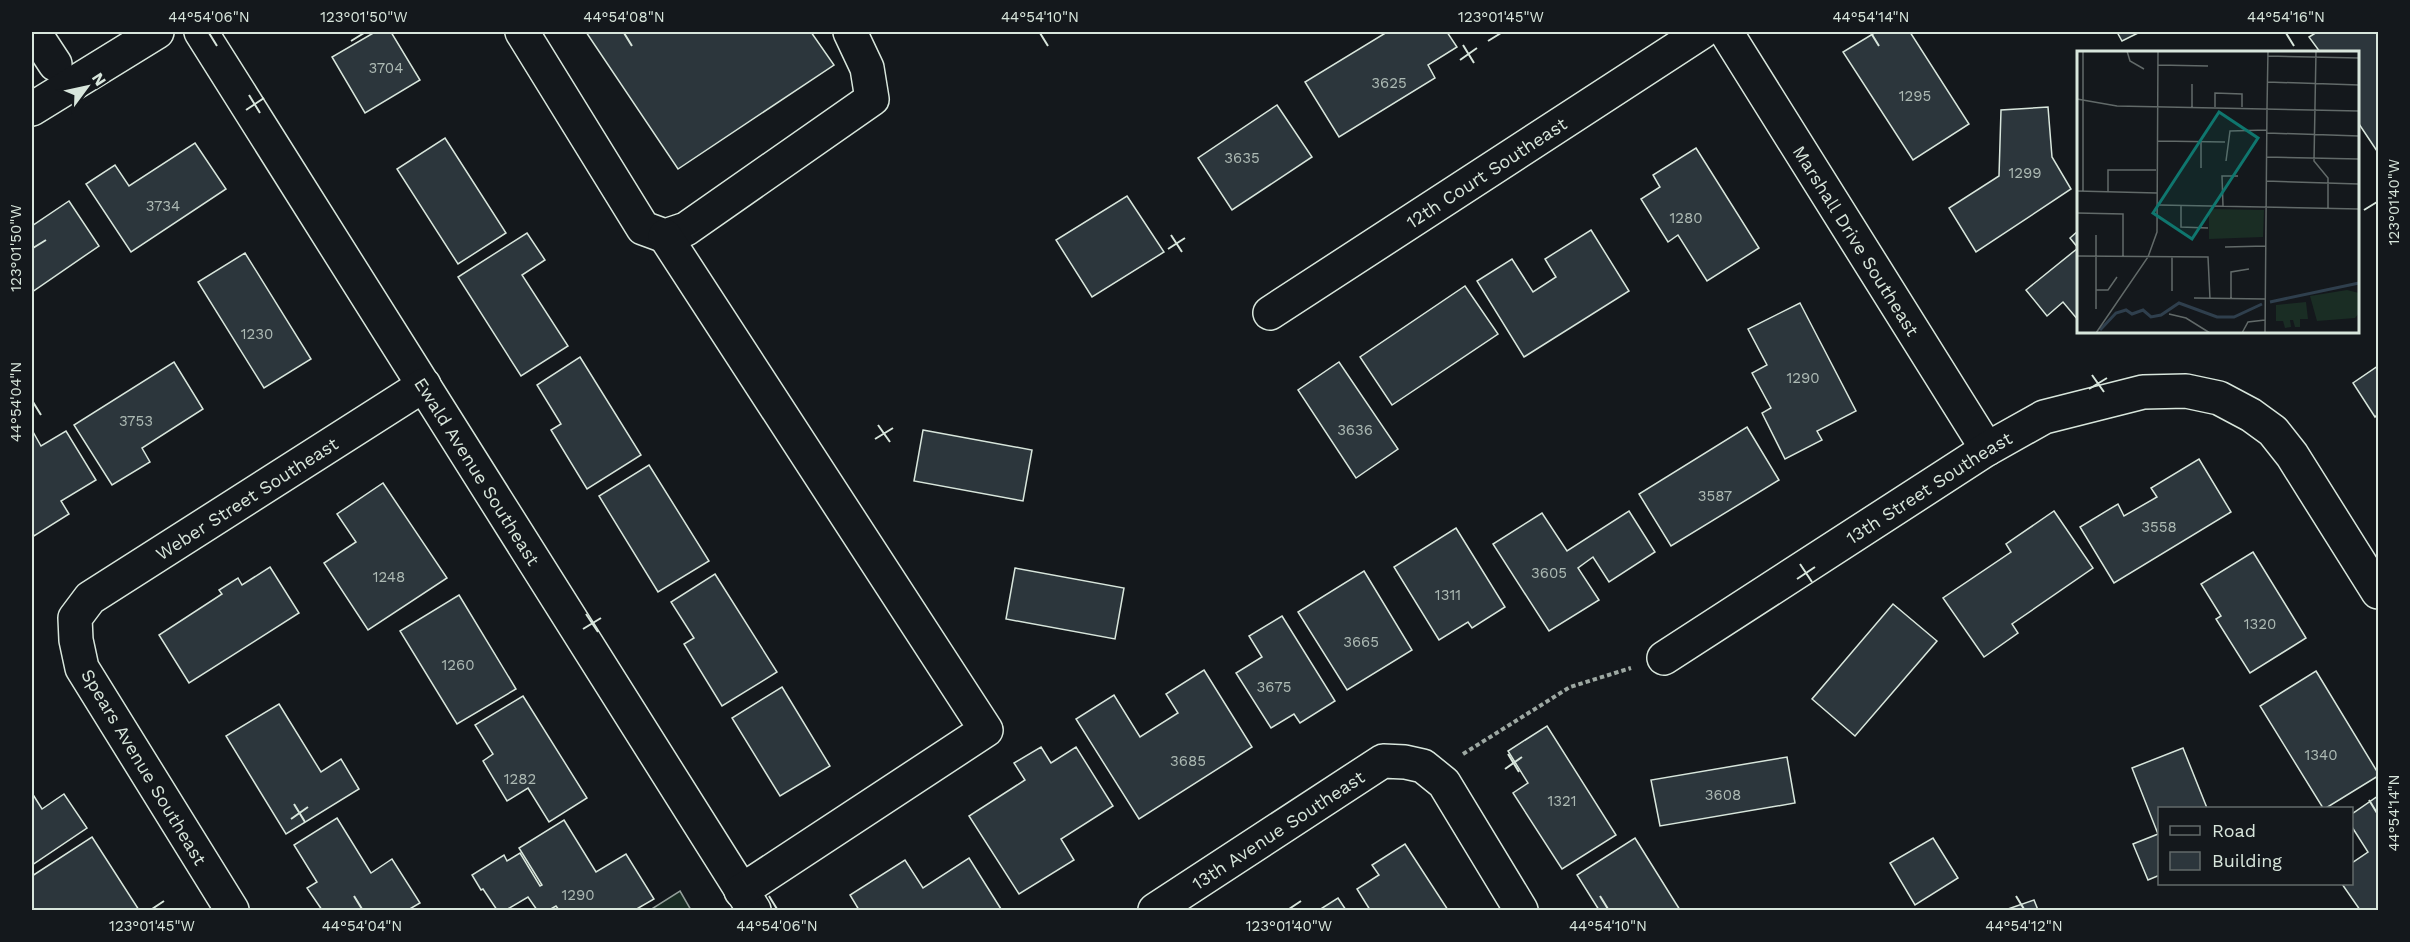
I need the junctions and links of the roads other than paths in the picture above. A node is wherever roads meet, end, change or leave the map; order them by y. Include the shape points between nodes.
1 (34, 32) edge
2 (157, 32) edge
3 (201, 32) edge
4 (522, 32) edge
5 (850, 32) edge
6 (1702, 32) edge
7 (1726, 32) edge
8 (55, 64) dead end
9 (32, 109) edge
10 (665, 236) junction
11 (1270, 313) dead end
12 (424, 385) junction
13 (1987, 449) junction
14 (2379, 592) edge
15 (75, 618) joint
16 (1664, 658) road end
17 (748, 901) edge
18 (232, 910) edge
19 (1155, 910) edge
20 (1521, 910) edge

1 - 8 street
2 - 9 street
3 - 12 street, Ewald Avenue Southeast
4 - 10 street via 643,228
5 - 10 street via 867,68 872,99 686,230
6 - 11 street, 12th Court Southeast
7 - 13 street, Marshall Drive Southeast
10 - 17 street via 986,730
12 - 15 street, Weber Street Southeast via 90,598
12 - 17 street, Ewald Avenue Southeast
13 - 14 street, 13th Street Southeast via 2044,417 2144,392 2186,391 2219,398 2273,431
13 - 16 street, 13th Street Southeast
15 - 18 street, Spears Avenue Southeast via 82,668
19 - 20 street, 13th Avenue Southeast via 1383,761 1418,768 1444,783

